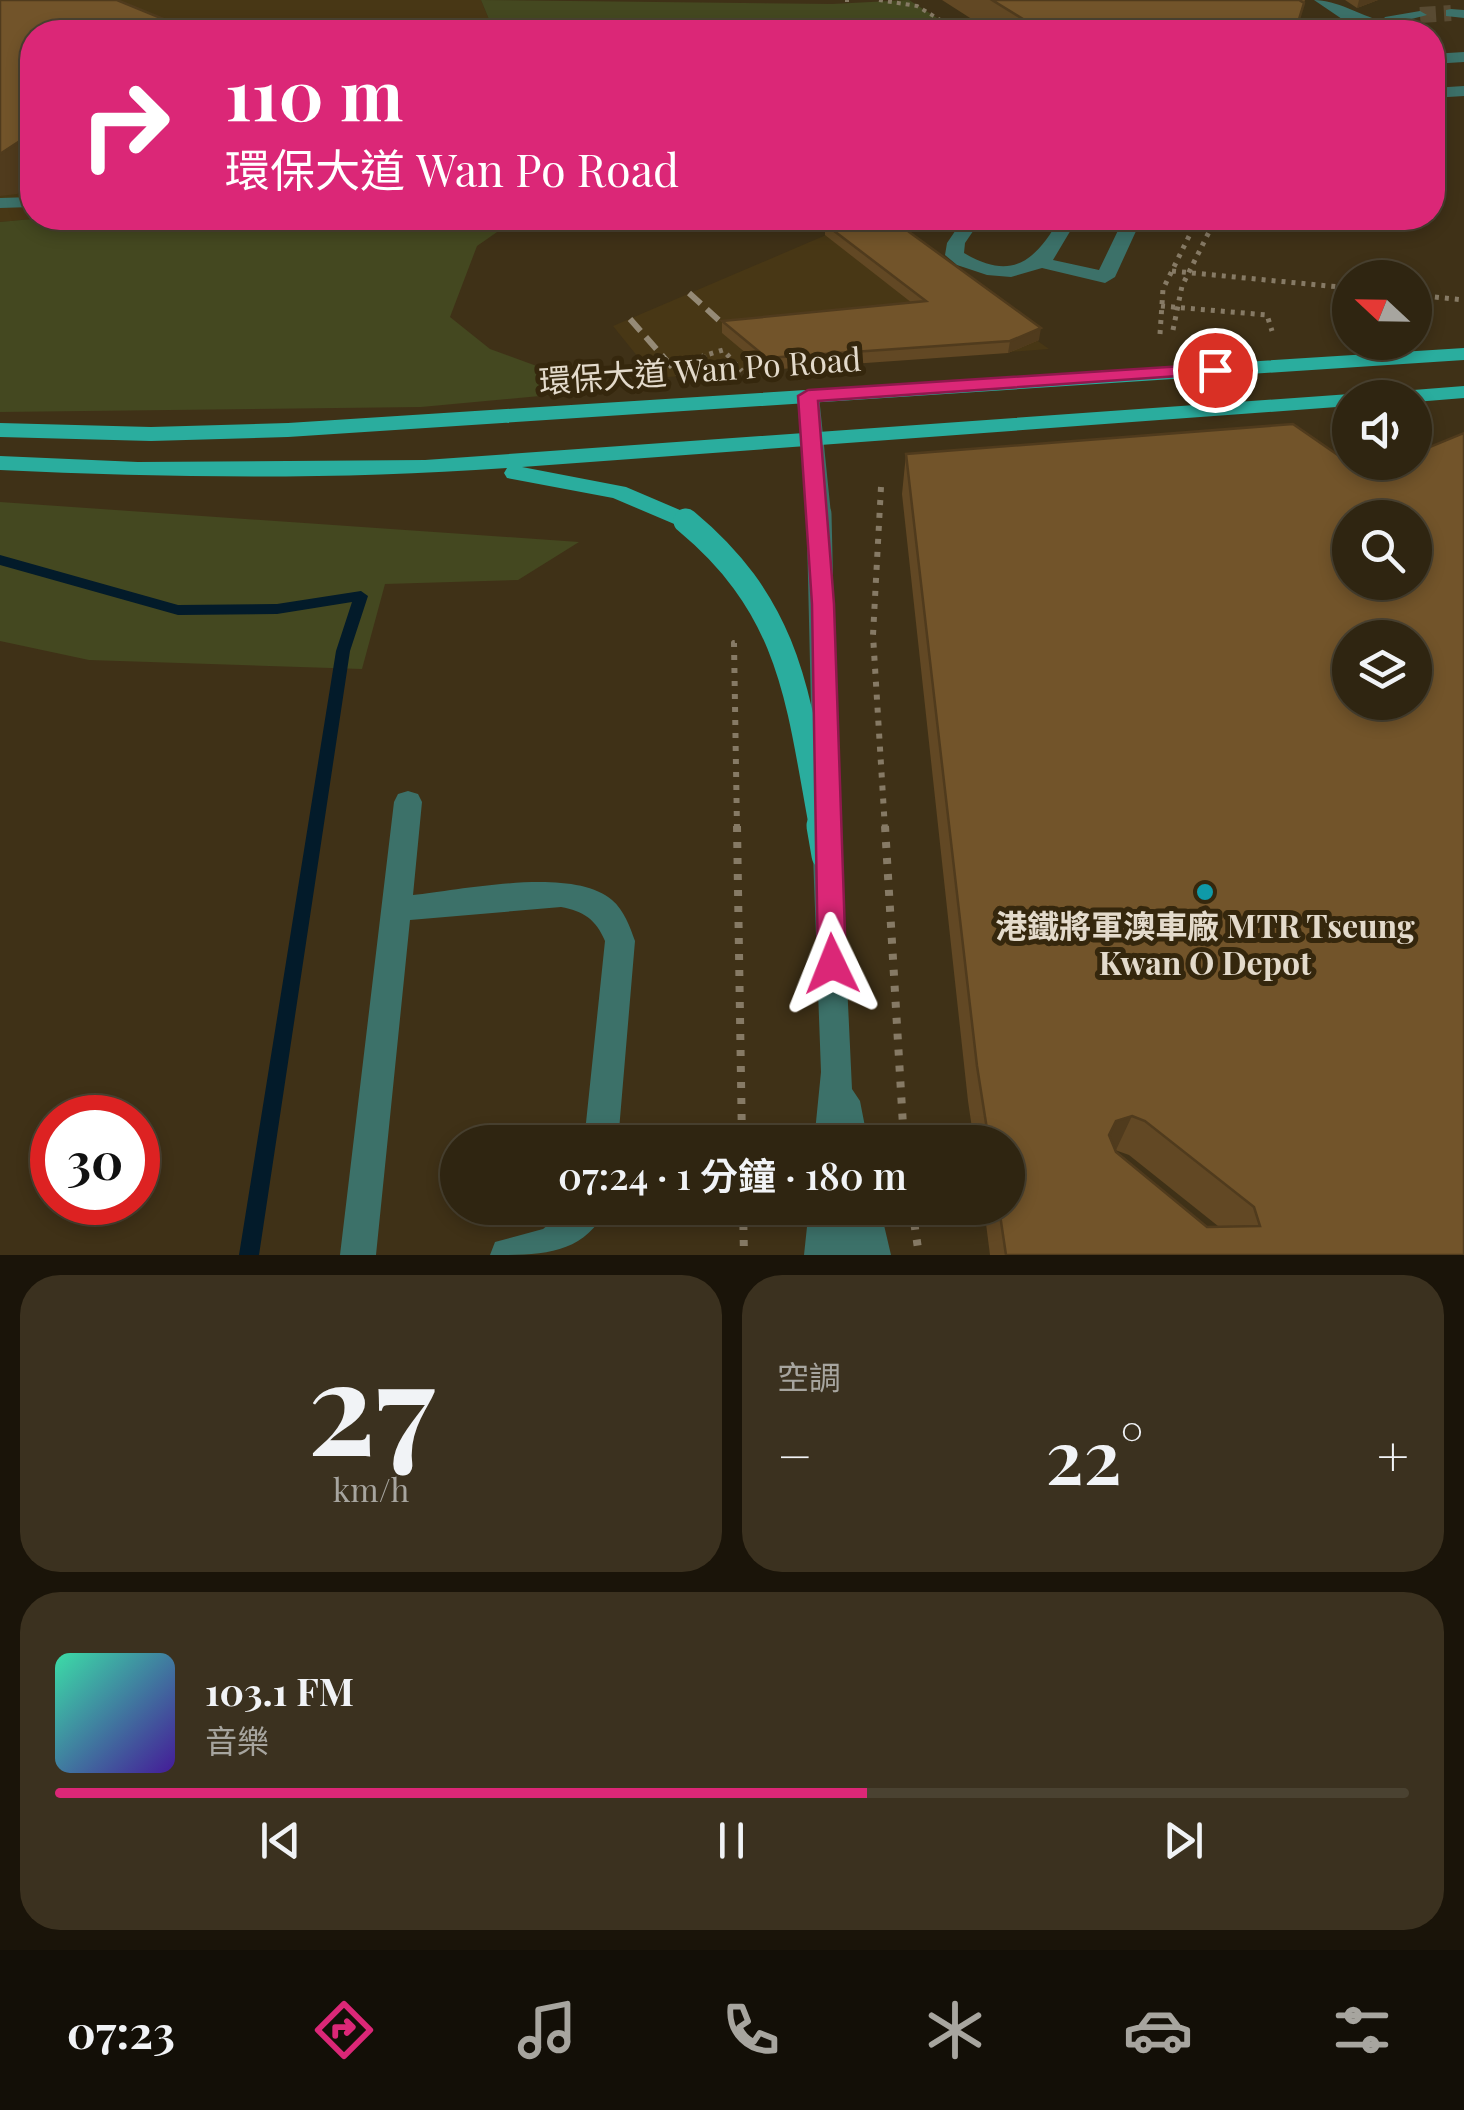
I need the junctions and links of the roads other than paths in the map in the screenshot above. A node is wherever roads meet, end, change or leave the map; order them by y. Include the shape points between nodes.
1 (1262, 0) edge
2 (1322, 0) edge
3 (1420, 16) tunnel mouth
4 (1291, 20) edge
5 (1358, 20) edge
6 (1390, 20) edge
7 (966, 230) edge
8 (1061, 230) edge
9 (1127, 230) edge
10 (1040, 262) junction
11 (1464, 354) edge
12 (1464, 392) edge
13 (1432, 395) edge
14 (808, 396) junction
15 (1332, 401) edge
16 (0, 430) edge
17 (814, 441) junction
18 (0, 463) edge
19 (425, 468) junction
20 (408, 802) dead end
21 (827, 855) junction
22 (396, 908) junction
23 (837, 1072) junction
24 (603, 1125) edge
25 (832, 1125) edge
26 (840, 1125) edge
27 (847, 1125) edge
28 (579, 1225) edge
29 (825, 1225) edge
30 (846, 1225) edge
31 (866, 1225) edge
32 (358, 1255) edge
33 (508, 1255) edge
34 (822, 1255) edge
35 (848, 1255) edge
36 (872, 1255) edge

1 - 4 street
2 - 5 street
3 - 6 street
7 - 10 street via 954,249 964,262 1003,271
8 - 10 street
9 - 10 street via 1105,278
11 - 14 main road, 環保大道 Wan Po Road
12 - 13 main road
14 - 16 main road, 環保大道 Wan Po Road via 288,430
14 - 17 street
15 - 17 main road
17 - 19 main road
17 - 21 street, bridge
18 - 19 main road
19 - 21 main road, bridge via 493,471 634,498 686,520 737,562 782,636
20 - 22 street
21 - 23 street
22 - 24 street via 561,894 611,914 620,941
22 - 32 street
23 - 25 street
23 - 26 street
23 - 27 street
28 - 33 street via 540,1250
29 - 34 street
30 - 35 street
31 - 36 street

